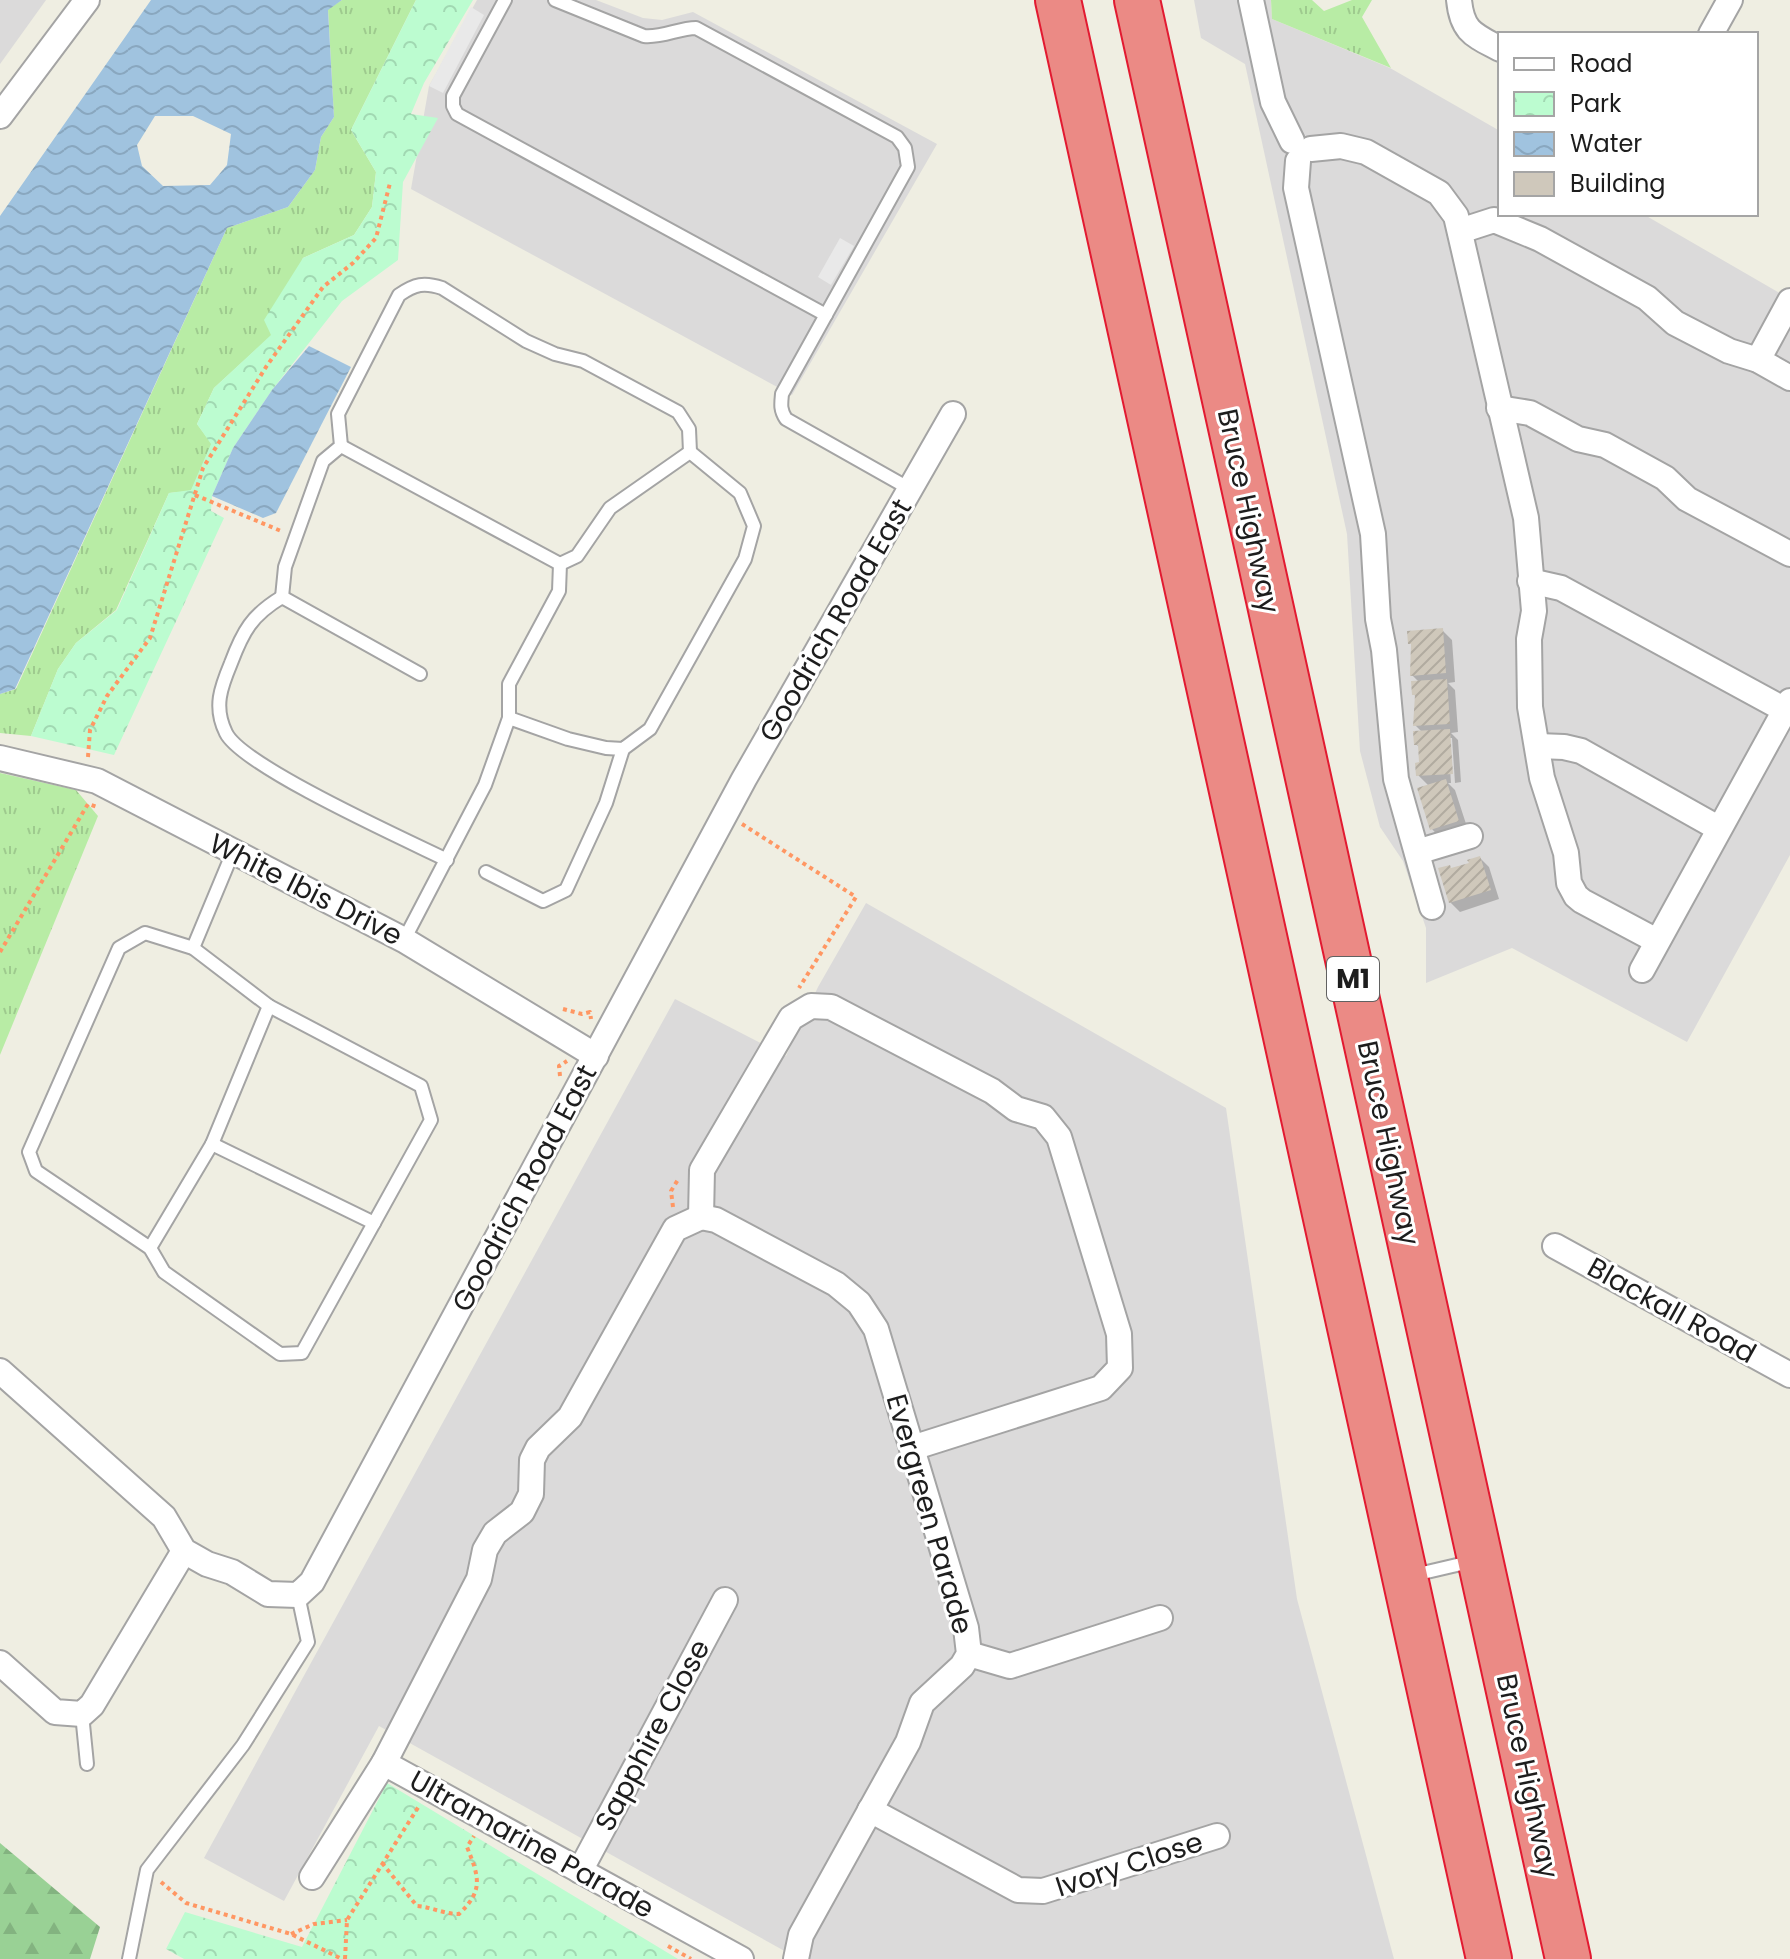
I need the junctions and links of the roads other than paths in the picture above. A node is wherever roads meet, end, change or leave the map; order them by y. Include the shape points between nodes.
1 (87, 0) edge
2 (505, 0) edge
3 (555, 0) edge
4 (1058, 0) edge
5 (1137, 0) edge
6 (1251, 0) edge
7 (1459, 0) edge
8 (1730, 0) edge
9 (1712, 32) edge
10 (1498, 48) edge
11 (0, 116) edge
12 (1300, 150) junction
13 (1460, 231) junction
14 (1790, 301) edge
15 (826, 315) junction
16 (1758, 360) junction
17 (1790, 378) edge
18 (1499, 408) junction
19 (953, 414) dead end
20 (341, 446) junction
21 (690, 452) junction
22 (910, 489) junction
23 (1790, 554) edge
24 (560, 564) junction
25 (1530, 581) junction
26 (282, 597) junction
27 (420, 674) dead end
28 (1787, 706) edge
29 (509, 718) junction
30 (1538, 746) junction
31 (623, 749) junction
32 (0, 758) edge
33 (1718, 828) junction
34 (1470, 836) dead end
35 (233, 852) junction
36 (1417, 852) junction
37 (447, 860) junction
38 (486, 872) dead end
39 (1432, 907) dead end
40 (404, 940) junction
41 (1657, 941) junction
42 (193, 948) junction
43 (1642, 970) dead end
44 (269, 1006) junction
45 (586, 1050) junction
46 (212, 1144) junction
47 (701, 1217) junction
48 (374, 1223) junction
49 (1555, 1246) dead end
50 (150, 1248) junction
51 (0, 1371) edge
52 (1790, 1375) edge
53 (912, 1448) junction
54 (184, 1551) junction
55 (1481, 1560) junction
56 (1405, 1577) junction
57 (298, 1595) junction
58 (725, 1600) dead end
59 (1160, 1618) dead end
60 (969, 1654) junction
61 (0, 1663) edge
62 (82, 1714) junction
63 (384, 1763) junction
64 (87, 1764) dead end
65 (870, 1810) junction
66 (1217, 1836) dead end
67 (580, 1871) junction
68 (312, 1877) dead end
69 (129, 1959) edge
70 (741, 1959) edge
71 (796, 1959) edge
72 (1489, 1959) edge
73 (1568, 1959) edge

1 - 11 street
2 - 15 lane via 453,96 457,114
3 - 15 lane via 644,36 696,28 897,137 908,167
4 - 56 highway
5 - 55 highway, Bruce Highway / M1
6 - 12 street via 1273,102
7 - 10 street via 1463,25
8 - 9 street
12 - 13 street via 1341,146 1366,152 1439,193
12 - 36 street via 1295,175 1299,201 1373,534 1392,758
13 - 16 street via 1494,220 1540,239 1647,298 1675,323
13 - 18 street
14 - 16 street
15 - 22 lane via 782,394 781,412
16 - 17 street
18 - 23 street via 1530,413 1578,439 1605,445 1665,478 1687,499
18 - 25 street via 1526,518
19 - 22 street, Goodrich Road East
20 - 21 lane via 338,414 399,295 427,283 526,341 583,361 678,412 689,429
20 - 24 lane
20 - 26 lane via 323,461 285,567
21 - 24 lane via 610,508 577,556
21 - 31 lane via 740,493 754,526 745,559 650,729
22 - 45 street, Goodrich Road East via 727,814
24 - 29 lane via 559,591 509,684
25 - 28 street via 1561,588
25 - 30 street via 1534,618 1528,677
26 - 27 lane
26 - 37 lane via 260,610 239,641 217,706 226,734 239,749 314,794
28 - 33 street
29 - 31 lane via 568,739
29 - 37 lane via 485,785
30 - 33 street via 1581,751
30 - 41 street via 1572,889 1582,901
31 - 38 lane via 606,803 566,890 543,901
32 - 35 street, White Ibis Drive via 97,781
33 - 41 street
34 - 36 street
35 - 40 street, White Ibis Drive
35 - 42 lane
36 - 39 street
37 - 40 lane
40 - 45 street, White Ibis Drive
41 - 43 street
42 - 44 lane
42 - 50 lane via 145,933 119,948 29,1152 36,1171
44 - 46 lane
44 - 48 lane via 421,1086 431,1120
45 - 57 street, Goodrich Road East via 312,1582
46 - 48 lane
46 - 50 lane
47 - 53 street, Evergreen Parade via 836,1284 859,1303 876,1329
47 - 53 street via 702,1170 791,1018 811,1006 831,1007 992,1091 1016,1109 1043,1117 1059,1137 1119,1334 1120,1368 1101,1388
47 - 63 street, Ultramarine Parade via 675,1229 570,1417 538,1448 532,1460 531,1494 522,1512 495,1533 485,1550 479,1579
48 - 50 lane via 302,1353 280,1354 164,1272
49 - 52 street, Blackall Road
51 - 54 street via 164,1517
53 - 60 street, Evergreen Parade via 966,1628
54 - 57 street via 268,1594
54 - 62 street
55 - 56 lane
55 - 73 highway, Bruce Highway / M1
56 - 72 highway
57 - 69 lane via 308,1642 243,1745 147,1870
58 - 67 street, Sapphire Close
59 - 60 street via 1010,1666
60 - 65 street, Evergreen Parade via 922,1703 908,1742
61 - 62 street via 55,1712
62 - 64 lane
63 - 67 street, Ultramarine Parade
63 - 68 street
65 - 66 street, Ivory Close via 1018,1890 1043,1891
65 - 71 street, Evergreen Parade via 801,1935
67 - 70 street, Ultramarine Parade

